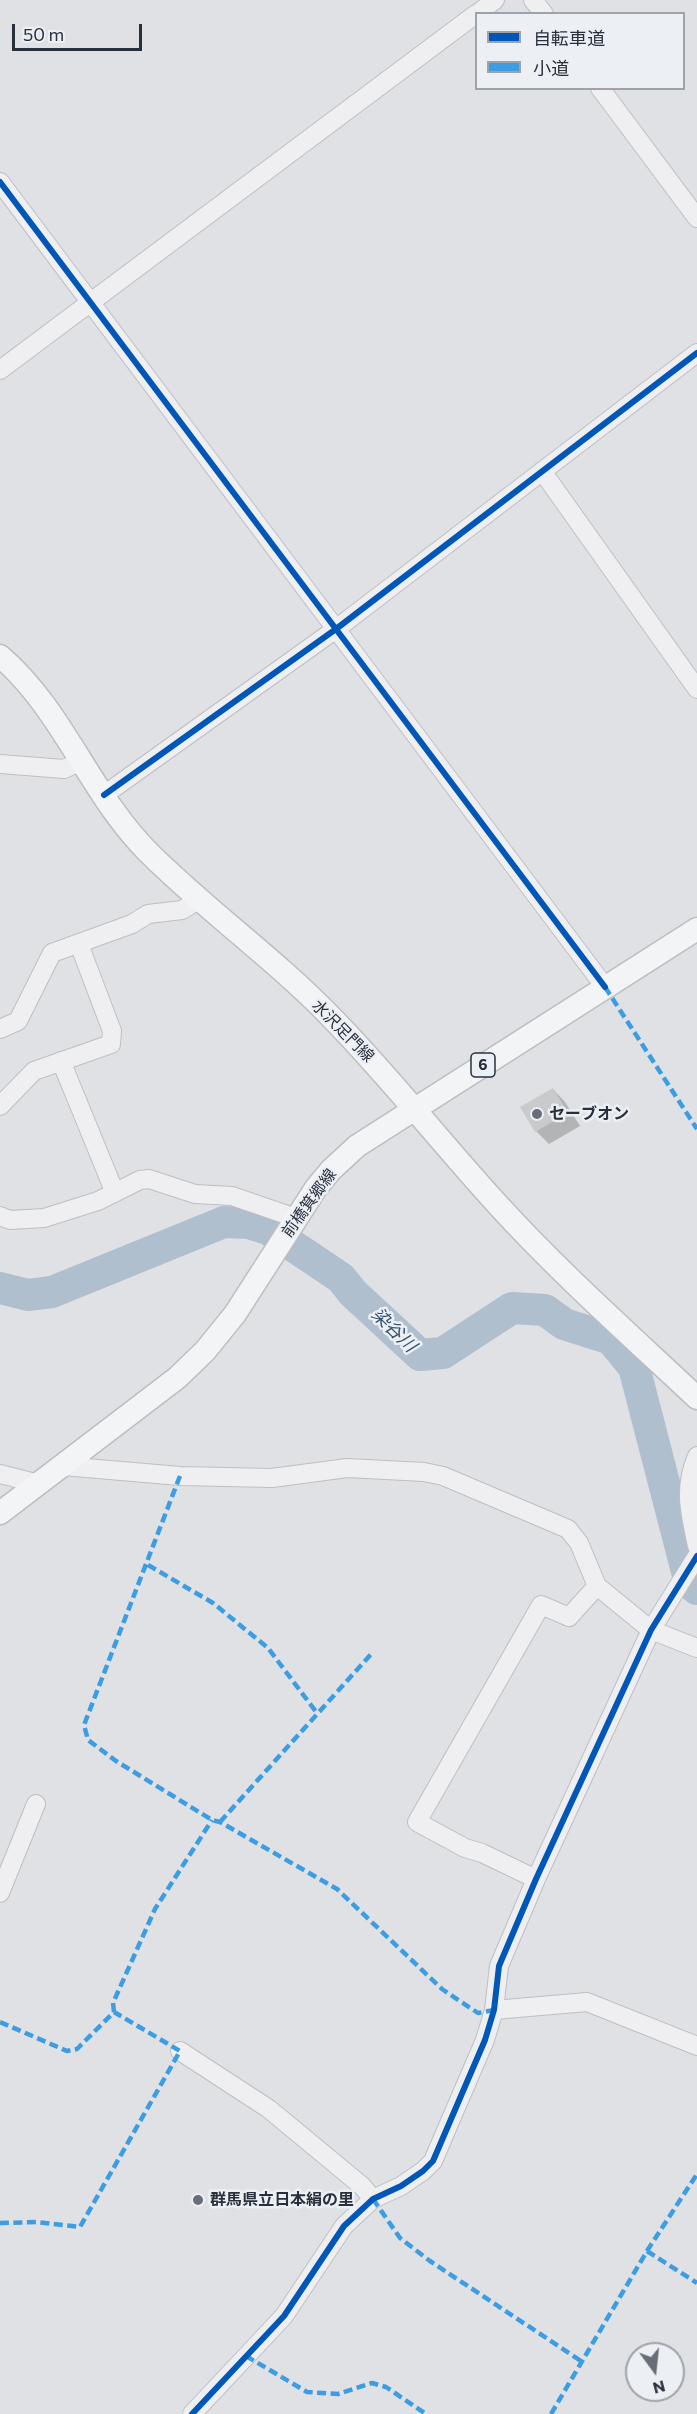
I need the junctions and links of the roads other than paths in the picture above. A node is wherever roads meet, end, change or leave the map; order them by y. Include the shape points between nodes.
1 (495, 0) edge
2 (533, 0) edge
3 (480, 12) edge
4 (542, 12) edge
5 (475, 15) edge
6 (601, 90) edge
7 (0, 182) edge
8 (697, 218) edge
9 (92, 302) junction
10 (697, 353) edge
11 (0, 370) edge
12 (542, 471) junction
13 (336, 629) junction
14 (0, 656) edge
15 (697, 689) edge
16 (81, 761) junction
17 (0, 764) edge
18 (104, 795) junction
19 (200, 899) junction
20 (697, 929) edge
21 (80, 944) junction
22 (605, 987) junction
23 (0, 1029) edge
24 (61, 1061) junction
25 (0, 1106) edge
26 (414, 1109) junction
27 (115, 1193) junction
28 (0, 1216) edge
29 (294, 1222) junction
30 (697, 1398) edge
31 (697, 1456) edge
32 (63, 1466) junction
33 (0, 1474) edge
34 (39, 1484) junction
35 (0, 1514) edge
36 (697, 1546) edge
37 (697, 1556) edge
38 (597, 1586) junction
39 (651, 1630) junction
40 (697, 1648) edge
41 (36, 1804) dead end
42 (536, 1879) junction
43 (0, 1893) edge
44 (494, 2010) junction
45 (697, 2046) edge
46 (180, 2051) dead end
47 (373, 2199) junction
48 (192, 2414) edge

1 - 3 street
2 - 4 street
5 - 9 street
6 - 8 street
7 - 9 street
9 - 11 street
9 - 13 street
10 - 12 street
12 - 13 street
12 - 15 street
13 - 18 street
13 - 22 street
14 - 16 main road, 水沢足門線 via 36,692
16 - 17 street via 64,769
16 - 18 main road, 水沢足門線
18 - 19 main road, 水沢足門線 via 147,851
19 - 21 street via 182,910 148,914
19 - 26 main road, 水沢足門線 via 329,1015
20 - 22 main road, 前橋箕郷線 / 6
21 - 23 street via 52,953 18,1021
21 - 24 street via 112,1031 111,1044
22 - 26 main road, 前橋箕郷線 / 6
24 - 25 street via 34,1071
24 - 27 street
26 - 29 main road, 前橋箕郷線 / 6 via 357,1146 331,1170
26 - 30 main road, 水沢足門線 via 501,1208
27 - 28 street via 44,1218 10,1220
27 - 29 street via 149,1179 195,1194 232,1196
29 - 32 main road, 前橋箕郷線 / 6 via 235,1314 205,1351 177,1378
31 - 36 street via 688,1494
32 - 34 main road, 前橋箕郷線 / 6
32 - 38 street via 180,1476 272,1478 347,1468 443,1476 568,1529 579,1543
33 - 34 street
34 - 35 main road, 前橋箕郷線 / 6
37 - 39 street
38 - 39 street
38 - 42 street via 569,1617 541,1605 417,1822
39 - 40 street
39 - 42 street
41 - 43 street
42 - 44 street via 499,1966
44 - 45 street via 587,2002
44 - 47 street via 433,2161 401,2186
46 - 47 street via 269,2109
47 - 48 street via 344,2226 284,2316

